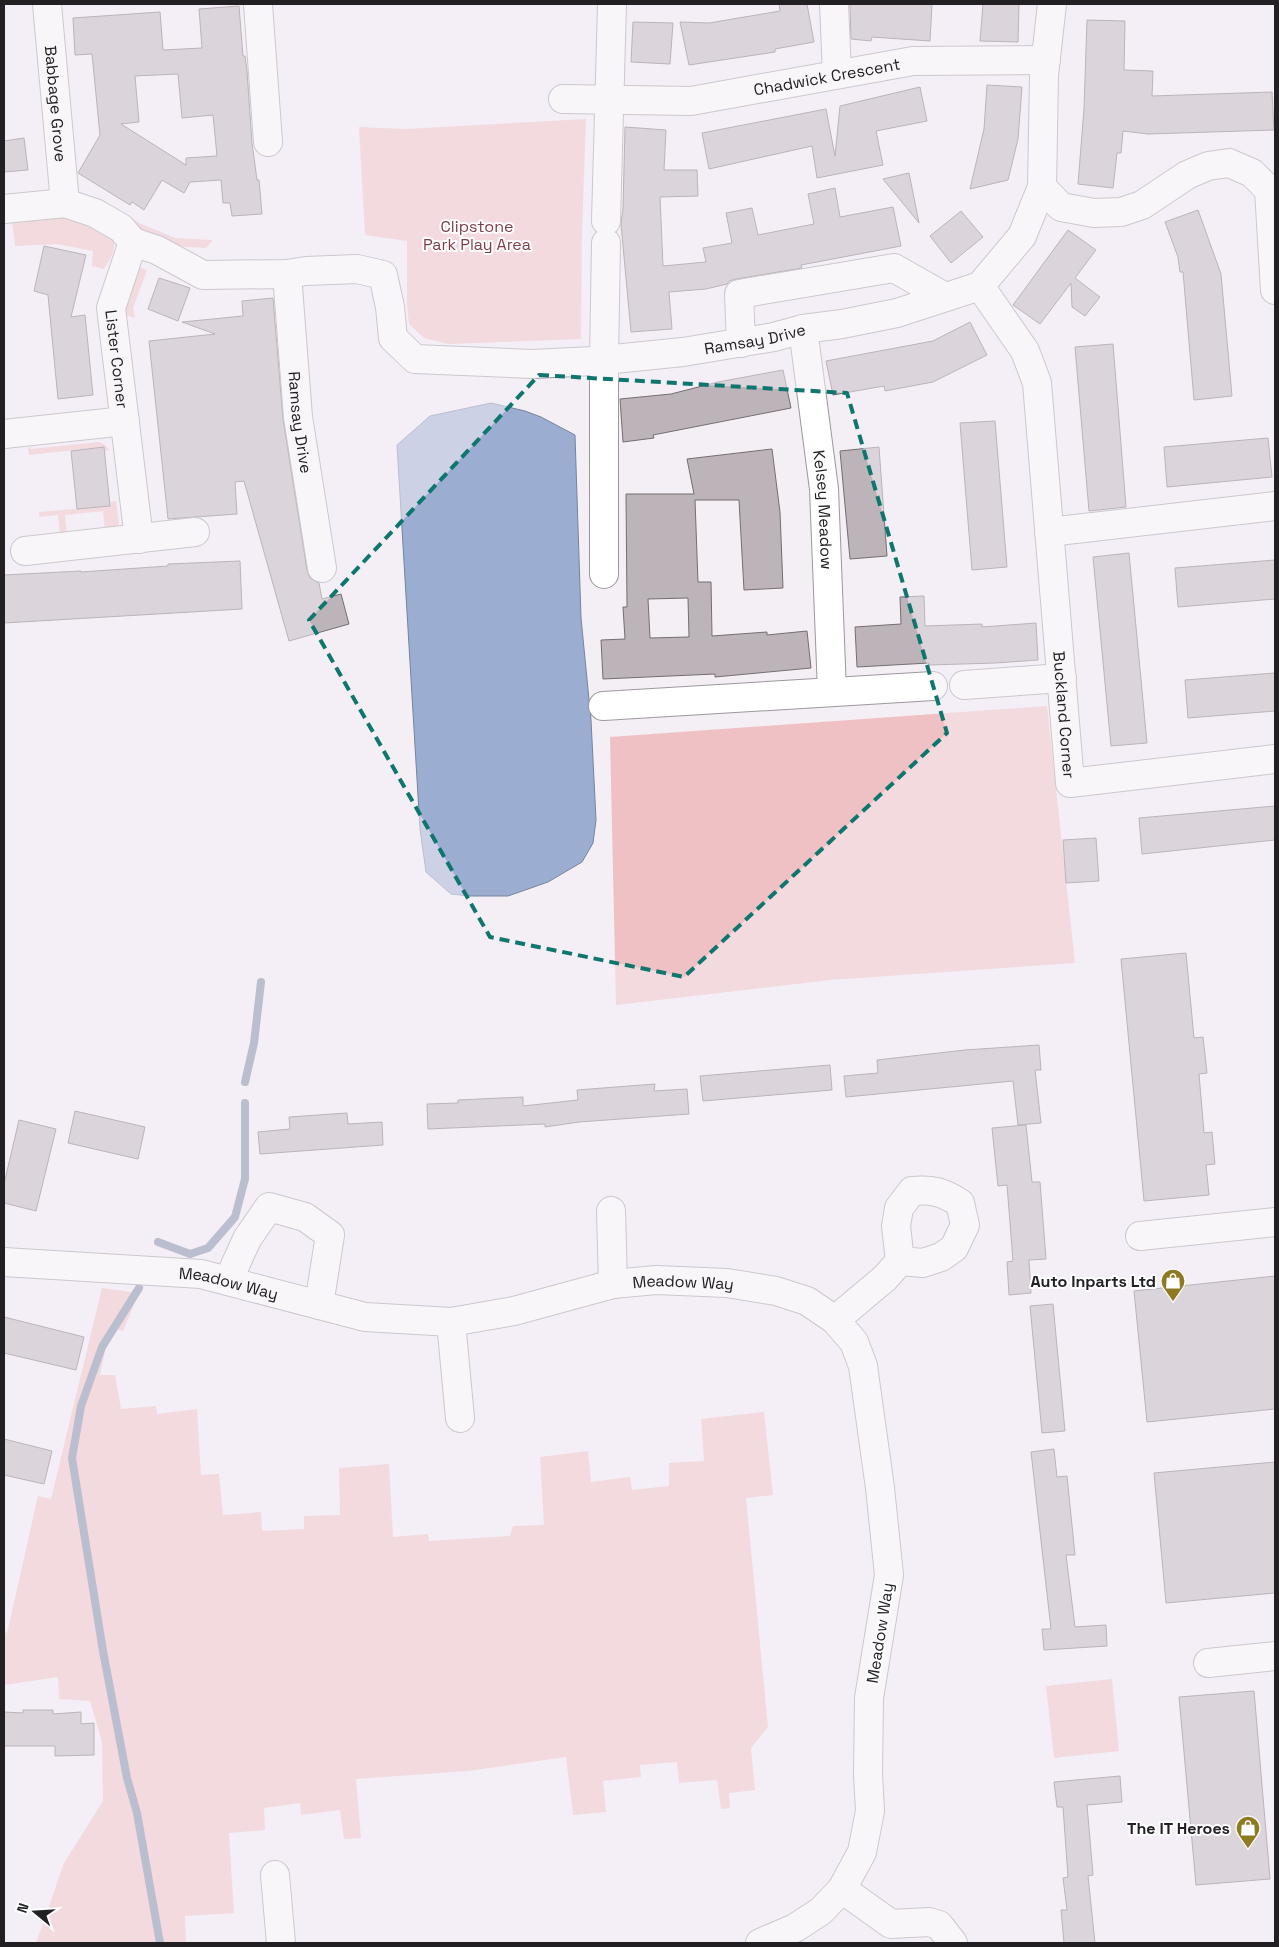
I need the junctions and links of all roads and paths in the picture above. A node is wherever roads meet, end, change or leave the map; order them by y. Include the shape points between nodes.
1 (46, 4) edge
2 (258, 4) edge
3 (612, 4) edge
4 (834, 4) edge
5 (1052, 4) edge
6 (1046, 60) junction
7 (838, 74) junction
8 (563, 99) dead end
9 (608, 100) junction
10 (268, 142) dead end
11 (1042, 188) junction
12 (65, 203) junction
13 (4, 209) edge
14 (133, 242) junction
15 (287, 274) junction
16 (980, 286) junction
17 (1275, 290) edge
18 (945, 297) junction
19 (803, 329) junction
20 (741, 343) junction
21 (604, 360) junction
22 (124, 421) junction
23 (4, 434) edge
24 (1275, 506) edge
25 (195, 532) dead end
26 (1049, 532) junction
27 (139, 539) junction
28 (25, 551) dead end
29 (322, 568) dead end
30 (604, 574) dead end
31 (1062, 678) junction
32 (964, 685) dead end
33 (932, 686) dead end
34 (832, 692) junction
35 (603, 706) dead end
36 (1275, 759) edge
37 (611, 1211) dead end
38 (1275, 1222) edge
39 (1140, 1236) dead end
40 (900, 1261) dead end
41 (4, 1262) edge
42 (228, 1281) junction
43 (613, 1284) junction
44 (319, 1305) junction
45 (836, 1320) junction
46 (451, 1322) junction
47 (460, 1418) dead end
48 (1275, 1656) edge
49 (1208, 1663) dead end
50 (275, 1874) dead end
51 (842, 1889) junction
52 (890, 1934) edge
53 (281, 1943) edge
54 (760, 1943) edge
55 (953, 1943) edge

1 - 12 street, Babbage Grove
2 - 10 street
3 - 9 street
4 - 7 street
5 - 6 street
6 - 7 street, Chadwick Crescent via 913,61
6 - 11 street
7 - 9 street, Chadwick Crescent via 691,101
8 - 9 street, Chadwick Crescent
9 - 21 street
11 - 16 street via 1022,236
11 - 17 street via 1061,207 1094,213 1120,212 1142,205 1187,175 1208,166 1229,163 1252,173 1270,190
12 - 13 street, Ramsay Drive
12 - 14 street, Ramsay Drive via 95,213 121,228
14 - 15 street, Ramsay Drive via 158,250 203,275
14 - 22 street, Lister Corner via 111,308
15 - 21 street, Ramsay Drive via 357,269 382,275 390,307 392,338 415,359 532,364
15 - 29 street, Ramsay Drive via 298,417
16 - 18 street, Ramsay Drive
16 - 26 street, Buckland Corner via 1026,351 1037,383
18 - 19 street, Ramsay Drive via 897,313
18 - 20 street via 894,268 739,294
19 - 20 street, Ramsay Drive
19 - 34 street, Kelsey Meadow via 824,489
20 - 21 street, Ramsay Drive
21 - 30 street
22 - 23 street, Lister Corner
22 - 27 street, Lister Corner
24 - 26 street
25 - 27 street
26 - 31 street, Buckland Corner
27 - 28 street
31 - 32 street
31 - 36 street, Buckland Corner via 1070,783
33 - 34 street
34 - 35 street
37 - 43 street, Meadow Way
38 - 39 street
40 - 45 street
41 - 42 street, Meadow Way via 201,1274
42 - 44 street, Meadow Way
42 - 44 street via 247,1238 269,1207 305,1217 330,1235
43 - 45 street, Meadow Way via 656,1280 727,1282 776,1291 807,1301
43 - 46 street, Meadow Way via 514,1311
44 - 46 street, Meadow Way via 365,1317
45 - 51 street, Meadow Way via 854,1342 863,1366 889,1575 869,1698 870,1811 862,1852
46 - 47 street
48 - 49 street
50 - 53 street
51 - 52 street
51 - 54 street, Meadow Way via 815,1915 795,1928
52 - 55 street via 929,1922 939,1925

